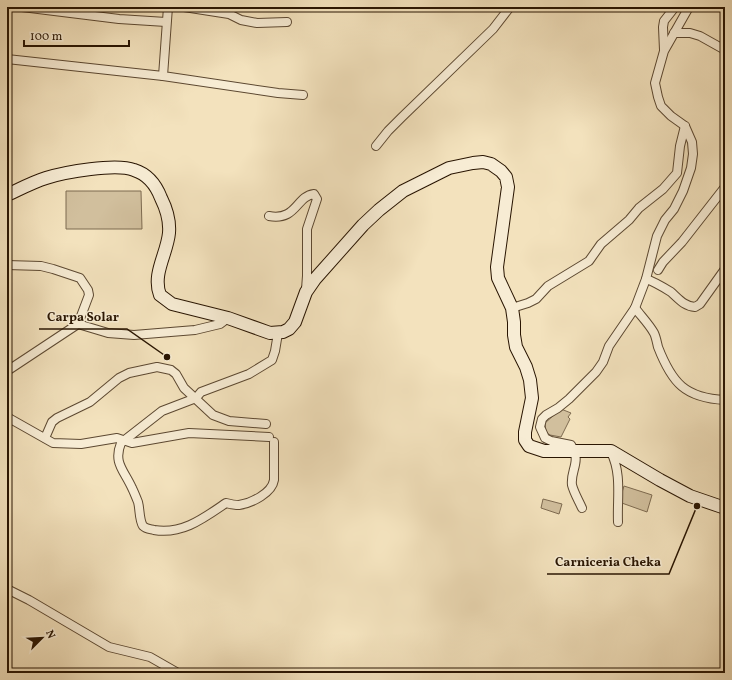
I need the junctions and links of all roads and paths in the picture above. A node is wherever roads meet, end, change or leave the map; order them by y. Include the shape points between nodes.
1 (22, 7) edge
2 (168, 7) edge
3 (184, 7) edge
4 (510, 7) edge
5 (675, 7) edge
6 (689, 7) edge
7 (166, 22) junction
8 (287, 22) dead end
9 (674, 33) junction
10 (725, 50) edge
11 (664, 51) junction
12 (7, 59) edge
13 (163, 76) junction
14 (303, 95) dead end
15 (685, 126) junction
16 (376, 146) dead end
17 (725, 187) edge
18 (7, 194) edge
19 (269, 216) dead end
20 (7, 265) edge
21 (725, 269) edge
22 (658, 270) dead end
23 (646, 279) junction
24 (306, 292) junction
25 (512, 308) junction
26 (635, 308) junction
27 (228, 318) junction
28 (78, 324) junction
29 (278, 333) junction
30 (7, 371) edge
31 (196, 398) junction
32 (725, 400) edge
33 (7, 417) edge
34 (266, 424) dead end
35 (45, 438) junction
36 (124, 440) junction
37 (575, 451) junction
38 (611, 452) junction
39 (582, 508) dead end
40 (725, 508) edge
41 (618, 522) dead end
42 (7, 589) edge
43 (178, 673) edge

1 - 7 street
2 - 7 street
3 - 8 street via 229,14 256,23
4 - 16 street via 494,29 393,126
5 - 11 street via 664,21
6 - 9 street
7 - 13 street
9 - 10 street via 695,34
9 - 11 street
11 - 15 street via 655,83 658,97 661,106
12 - 13 street
13 - 14 street
15 - 23 street via 692,142 691,168 683,191 657,236
15 - 25 street via 677,173 663,189 601,244 589,260 548,286 536,299
17 - 22 street
18 - 27 main road via 64,173 126,168 144,175 159,193 168,223 169,233 156,282 160,295 172,304
19 - 24 street via 284,216 310,194 316,196 308,229
20 - 28 street via 41,266 80,278 89,295
21 - 23 street via 700,304 695,306 685,304 656,282
23 - 26 street
24 - 25 main road via 363,225 403,191 449,168 483,162 492,164 501,171 506,177 508,187 498,278
24 - 29 main road via 295,322 289,329
25 - 37 main road via 516,346 530,380 532,398 525,440 529,446 544,451
26 - 32 street via 654,333 670,373 683,388 692,394
26 - 37 street via 609,346 596,372 569,399 542,419 540,427 545,438 571,445
27 - 28 street via 220,324 195,330 134,335 108,333
27 - 29 main road via 270,333
28 - 30 street
29 - 31 street via 272,360 249,374 201,392
31 - 34 street via 213,415 229,422
31 - 35 street via 184,388 171,370 157,367 130,373 118,378 90,402 57,418 52,422
31 - 36 street via 162,411
33 - 35 street
35 - 36 street via 59,444 81,444 117,438
36 - 36 street via 118,450 120,466 138,502 145,528 165,532 193,525 226,503 246,503 267,492 273,485 271,439 189,433 132,443
37 - 38 main road
37 - 39 street via 576,464 572,484
38 - 40 main road via 690,496
38 - 41 street via 618,469
42 - 43 street via 109,647 150,657

